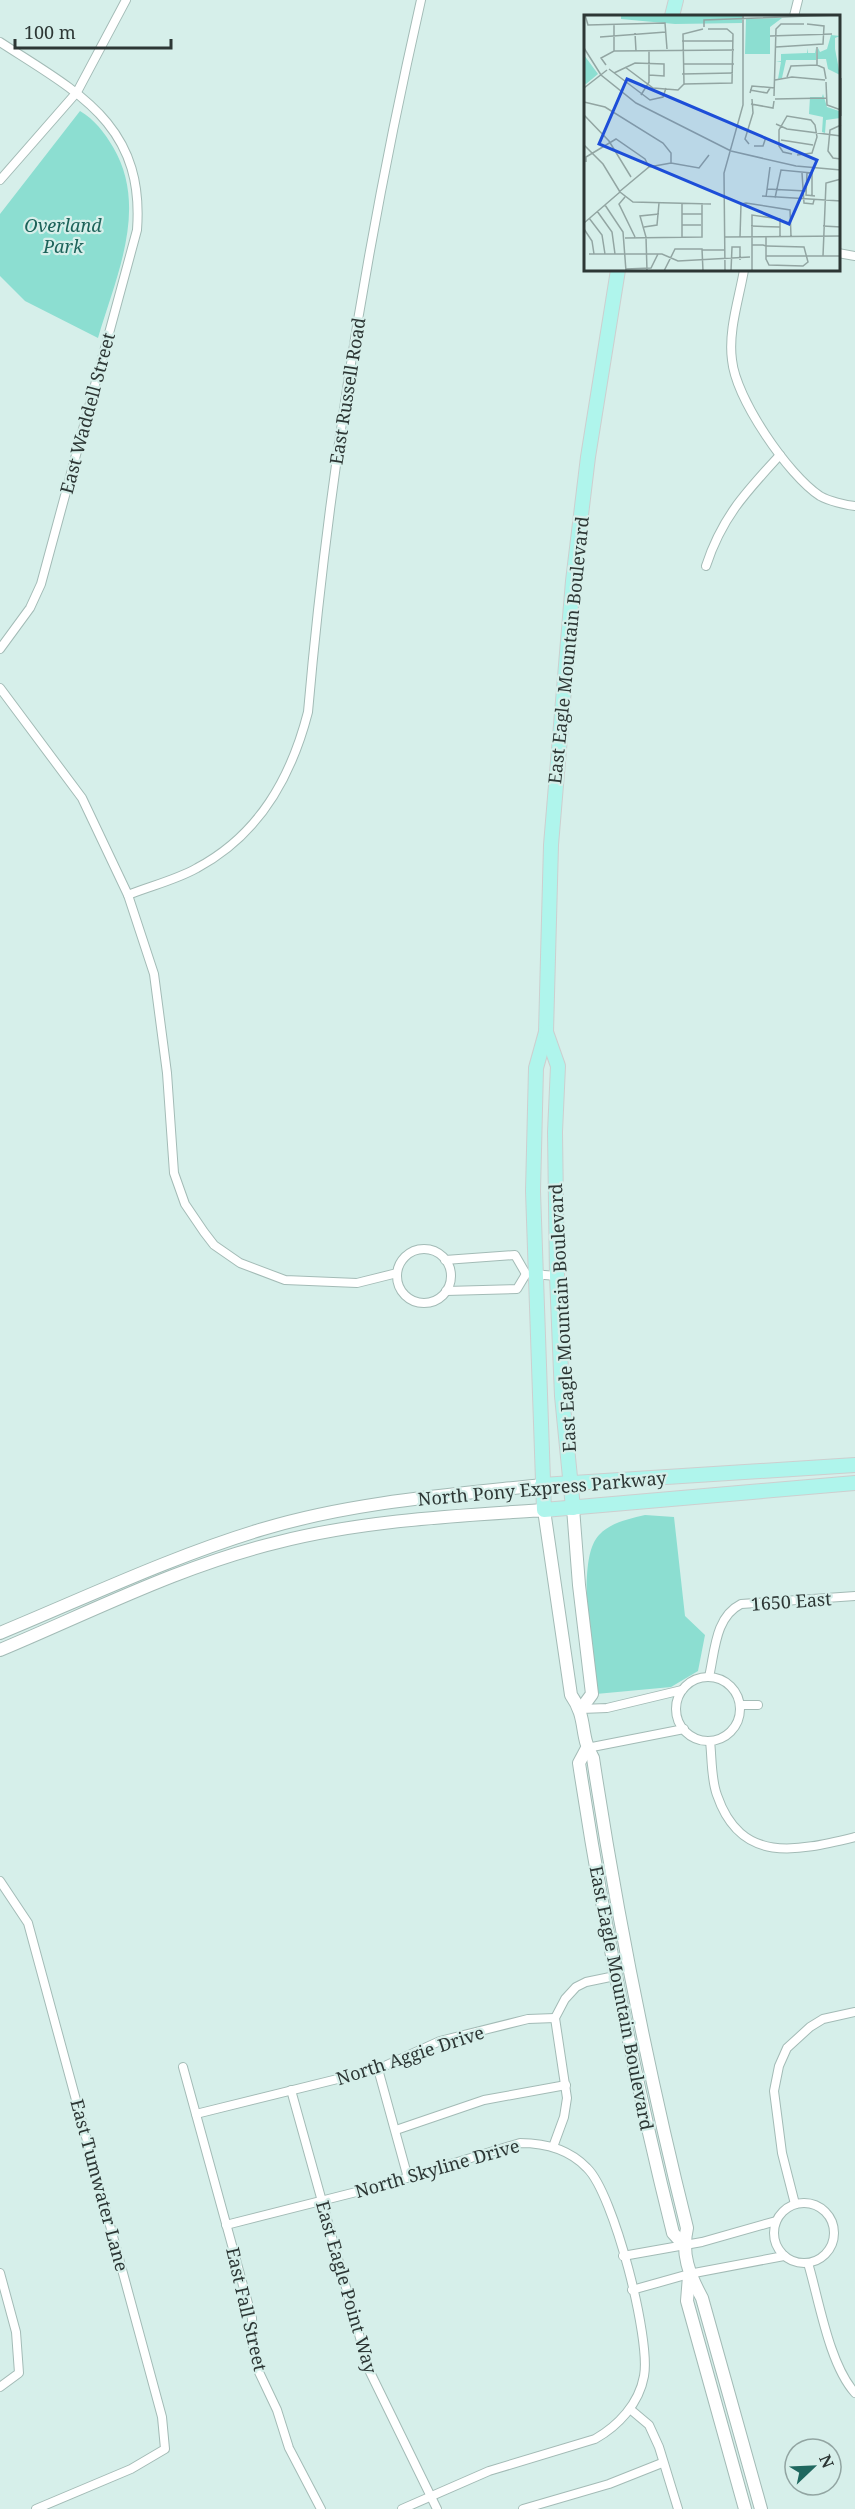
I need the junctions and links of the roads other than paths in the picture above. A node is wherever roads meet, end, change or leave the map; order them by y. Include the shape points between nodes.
1 (126, 0) edge
2 (421, 0) edge
3 (676, 0) edge
4 (798, 0) edge
5 (672, 15) edge
6 (794, 15) edge
7 (0, 42) edge
8 (77, 92) junction
9 (0, 180) edge
10 (840, 253) edge
11 (855, 256) edge
12 (618, 272) edge
13 (744, 272) edge
14 (780, 455) junction
15 (855, 506) edge
16 (706, 566) dead end
17 (0, 649) edge
18 (0, 688) edge
19 (128, 895) junction
20 (546, 1032) junction
21 (446, 1260) junction
22 (397, 1273) junction
23 (531, 1274) junction
24 (557, 1276) junction
25 (446, 1291) junction
26 (855, 1465) edge
27 (572, 1482) junction
28 (855, 1483) edge
29 (542, 1485) junction
30 (573, 1508) junction
31 (544, 1510) junction
32 (855, 1596) edge
33 (0, 1633) edge
34 (0, 1650) edge
35 (709, 1677) junction
36 (682, 1690) junction
37 (740, 1705) junction
38 (758, 1705) dead end
39 (581, 1709) junction
40 (684, 1729) junction
41 (710, 1740) junction
42 (587, 1748) junction
43 (855, 1837) edge
44 (0, 1881) edge
45 (615, 1976) junction
46 (855, 2012) edge
47 (555, 2019) junction
48 (183, 2067) dead end
49 (378, 2069) junction
50 (566, 2085) junction
51 (291, 2090) junction
52 (196, 2114) junction
53 (396, 2130) junction
54 (553, 2148) junction
55 (408, 2178) junction
56 (321, 2199) junction
57 (795, 2204) junction
58 (776, 2221) junction
59 (226, 2225) junction
60 (683, 2244) junction
61 (623, 2256) junction
62 (784, 2256) junction
63 (808, 2263) junction
64 (0, 2273) edge
65 (689, 2274) junction
66 (632, 2290) junction
67 (0, 2386) edge
68 (855, 2393) edge
69 (630, 2409) junction
70 (662, 2463) junction
71 (430, 2495) junction
72 (36, 2509) edge
73 (321, 2509) edge
74 (402, 2509) edge
75 (437, 2509) edge
76 (523, 2509) edge
77 (678, 2509) edge
78 (745, 2509) edge
79 (761, 2509) edge

1 - 8 street
2 - 19 street, East Russell Road via 360,303 333,483 308,712 299,748 271,803 239,840 196,869
3 - 5 main road
4 - 6 street
7 - 8 street, East Waddell Street
8 - 9 street
8 - 17 street, East Waddell Street via 114,129 132,167 139,209 137,230 47,561 30,608
10 - 11 street
12 - 20 main road, East Eagle Mountain Boulevard via 588,457 559,720
13 - 14 street via 731,360 737,384
14 - 15 street via 821,497
14 - 16 street via 728,514
18 - 19 street via 82,798
19 - 22 street via 154,974 174,1173 191,1212 214,1245 240,1263 273,1277 306,1283 357,1283
20 - 23 main road, East Eagle Mountain Boulevard via 536,1068
20 - 24 main road, East Eagle Mountain Boulevard via 558,1066
21 - 22 street via 433,1250 414,1251 401,1262
21 - 23 street via 515,1256
21 - 25 street via 451,1277
22 - 25 street via 402,1292 421,1303 434,1301
23 - 24 street
23 - 25 street via 517,1289
23 - 29 main road, East Eagle Mountain Boulevard
24 - 27 main road, East Eagle Mountain Boulevard via 562,1396
26 - 27 main road, North Pony Express Parkway
27 - 29 main road, North Pony Express Parkway
27 - 30 main road, East Eagle Mountain Boulevard
28 - 30 main road, North Pony Express Parkway
29 - 31 main road, East Eagle Mountain Boulevard
29 - 33 street, North Pony Express Parkway via 400,1500 264,1529 165,1563
30 - 31 main road, North Pony Express Parkway
30 - 39 street, East Eagle Mountain Boulevard via 592,1694
31 - 34 street, North Pony Express Parkway via 400,1520 277,1542 180,1574
31 - 39 street, East Eagle Mountain Boulevard via 571,1695
32 - 35 street, 1650 East via 741,1604 729,1610 721,1623
35 - 36 street via 694,1680
35 - 37 street via 730,1685
36 - 39 street
36 - 40 street via 677,1710
37 - 38 street
37 - 41 street via 736,1725 720,1738
39 - 42 street, East Eagle Mountain Boulevard
40 - 41 street via 700,1740
40 - 42 street
41 - 43 street via 716,1793 730,1824 749,1841 762,1847 809,1848
42 - 45 street, East Eagle Mountain Boulevard via 579,1763
42 - 60 street, East Eagle Mountain Boulevard via 593,1758 641,2033 687,2228
44 - 72 street, East Tumwater Lane via 28,1923 129,2290 162,2417 165,2449 131,2469
45 - 47 street via 576,1987
45 - 60 street, East Eagle Mountain Boulevard via 643,2114 673,2233
46 - 57 street via 823,2019 810,2027 787,2048 779,2067 774,2091 782,2153
47 - 49 street, North Aggie Drive via 528,2019 440,2041
47 - 50 street
48 - 52 street, East Fall Street
49 - 51 street, North Aggie Drive
49 - 53 street
50 - 53 street via 484,2100
50 - 54 street via 564,2117
51 - 52 street, North Aggie Drive
51 - 56 street, East Eagle Point Way
52 - 59 street, East Fall Street
53 - 55 street
54 - 55 street, North Skyline Drive via 512,2144
54 - 61 street, North Skyline Drive via 579,2160 596,2177 610,2206
55 - 56 street, North Skyline Drive
56 - 59 street, North Skyline Drive
56 - 71 street, East Eagle Point Way via 369,2370
57 - 58 street
57 - 63 street via 816,2205 825,2212 834,2230 830,2248
58 - 60 street
58 - 62 street via 775,2237
59 - 73 street, East Fall Street via 252,2318 258,2370 278,2410 289,2448
60 - 61 street
60 - 65 street, East Eagle Mountain Boulevard
61 - 66 street, North Skyline Drive
62 - 63 street
62 - 65 street
63 - 68 street via 835,2353
64 - 67 street via 16,2332 19,2373
65 - 66 street
65 - 78 street, East Eagle Mountain Boulevard via 687,2301
65 - 79 street, East Eagle Mountain Boulevard via 702,2298
66 - 69 street, North Skyline Drive via 645,2363 640,2389
69 - 70 street via 649,2425
69 - 71 street via 608,2432 595,2439 489,2471
70 - 76 street via 609,2484
70 - 77 street
71 - 74 street
71 - 75 street, East Eagle Point Way

